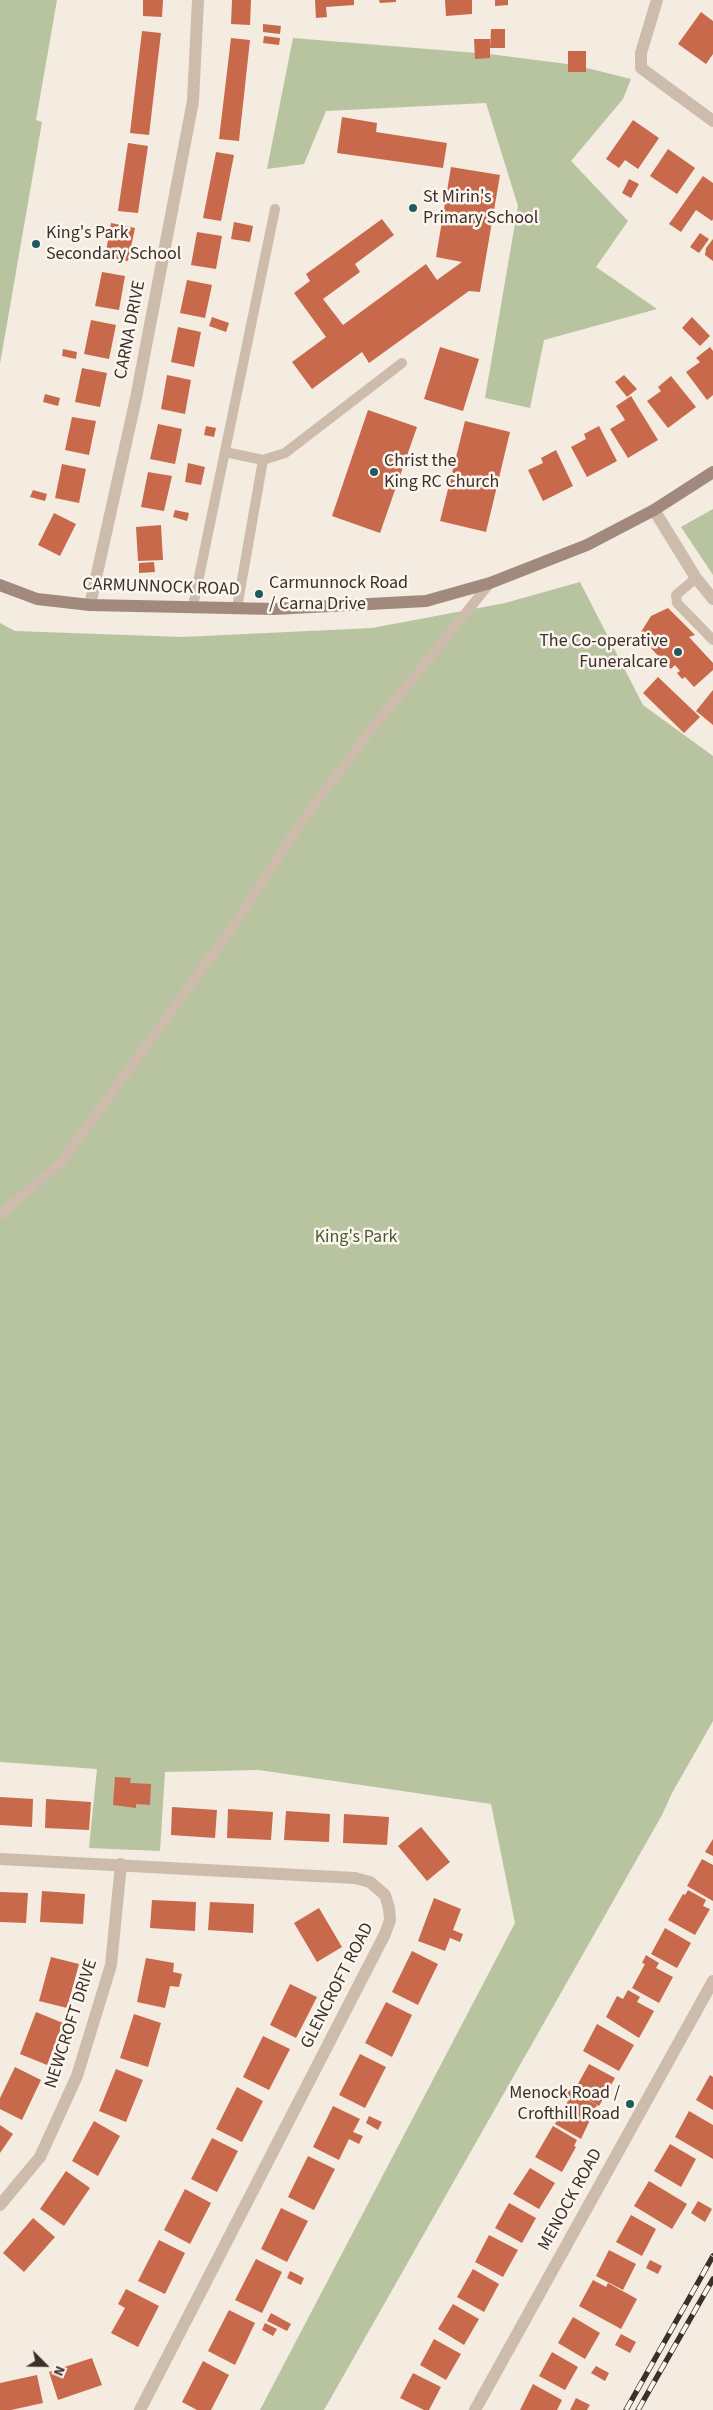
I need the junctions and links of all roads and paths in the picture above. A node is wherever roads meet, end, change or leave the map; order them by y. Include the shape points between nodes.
1 (198, 0) edge
2 (657, 0) edge
3 (713, 121) edge
4 (275, 209) dead end
5 (402, 363) dead end
6 (225, 452) junction
7 (263, 460) junction
8 (713, 472) edge
9 (654, 510) junction
10 (696, 578) junction
11 (490, 583) junction
12 (0, 585) edge
13 (713, 599) edge
14 (90, 605) junction
15 (193, 606) junction
16 (238, 608) junction
17 (713, 640) edge
18 (0, 1215) edge
19 (0, 1859) edge
20 (121, 1864) junction
21 (713, 1981) edge
22 (0, 2205) edge
23 (140, 2410) edge
24 (475, 2410) edge

1 - 14 street, CARNA DRIVE via 193,101 136,398
2 - 3 street via 641,53 641,68
4 - 6 lane
5 - 7 lane via 285,454
6 - 7 lane
6 - 15 lane
7 - 16 lane
8 - 9 main road, CARMUNNOCK ROAD
9 - 10 street
9 - 11 main road, CARMUNNOCK ROAD via 587,545
10 - 13 street
10 - 17 lane via 676,595 677,603
11 - 16 main road, CARMUNNOCK ROAD via 426,601
11 - 18 lane via 370,730 302,821 229,932 62,1161
12 - 14 main road, CARMUNNOCK ROAD via 37,599
14 - 15 main road, CARMUNNOCK ROAD
15 - 16 main road, CARMUNNOCK ROAD
19 - 20 street, GLENCROFT ROAD
20 - 22 street, NEWCROFT DRIVE via 111,1965 77,2076 40,2157
20 - 23 street, GLENCROFT ROAD via 355,1878 370,1882 385,1895 390,1920
21 - 24 street, MENOCK ROAD

